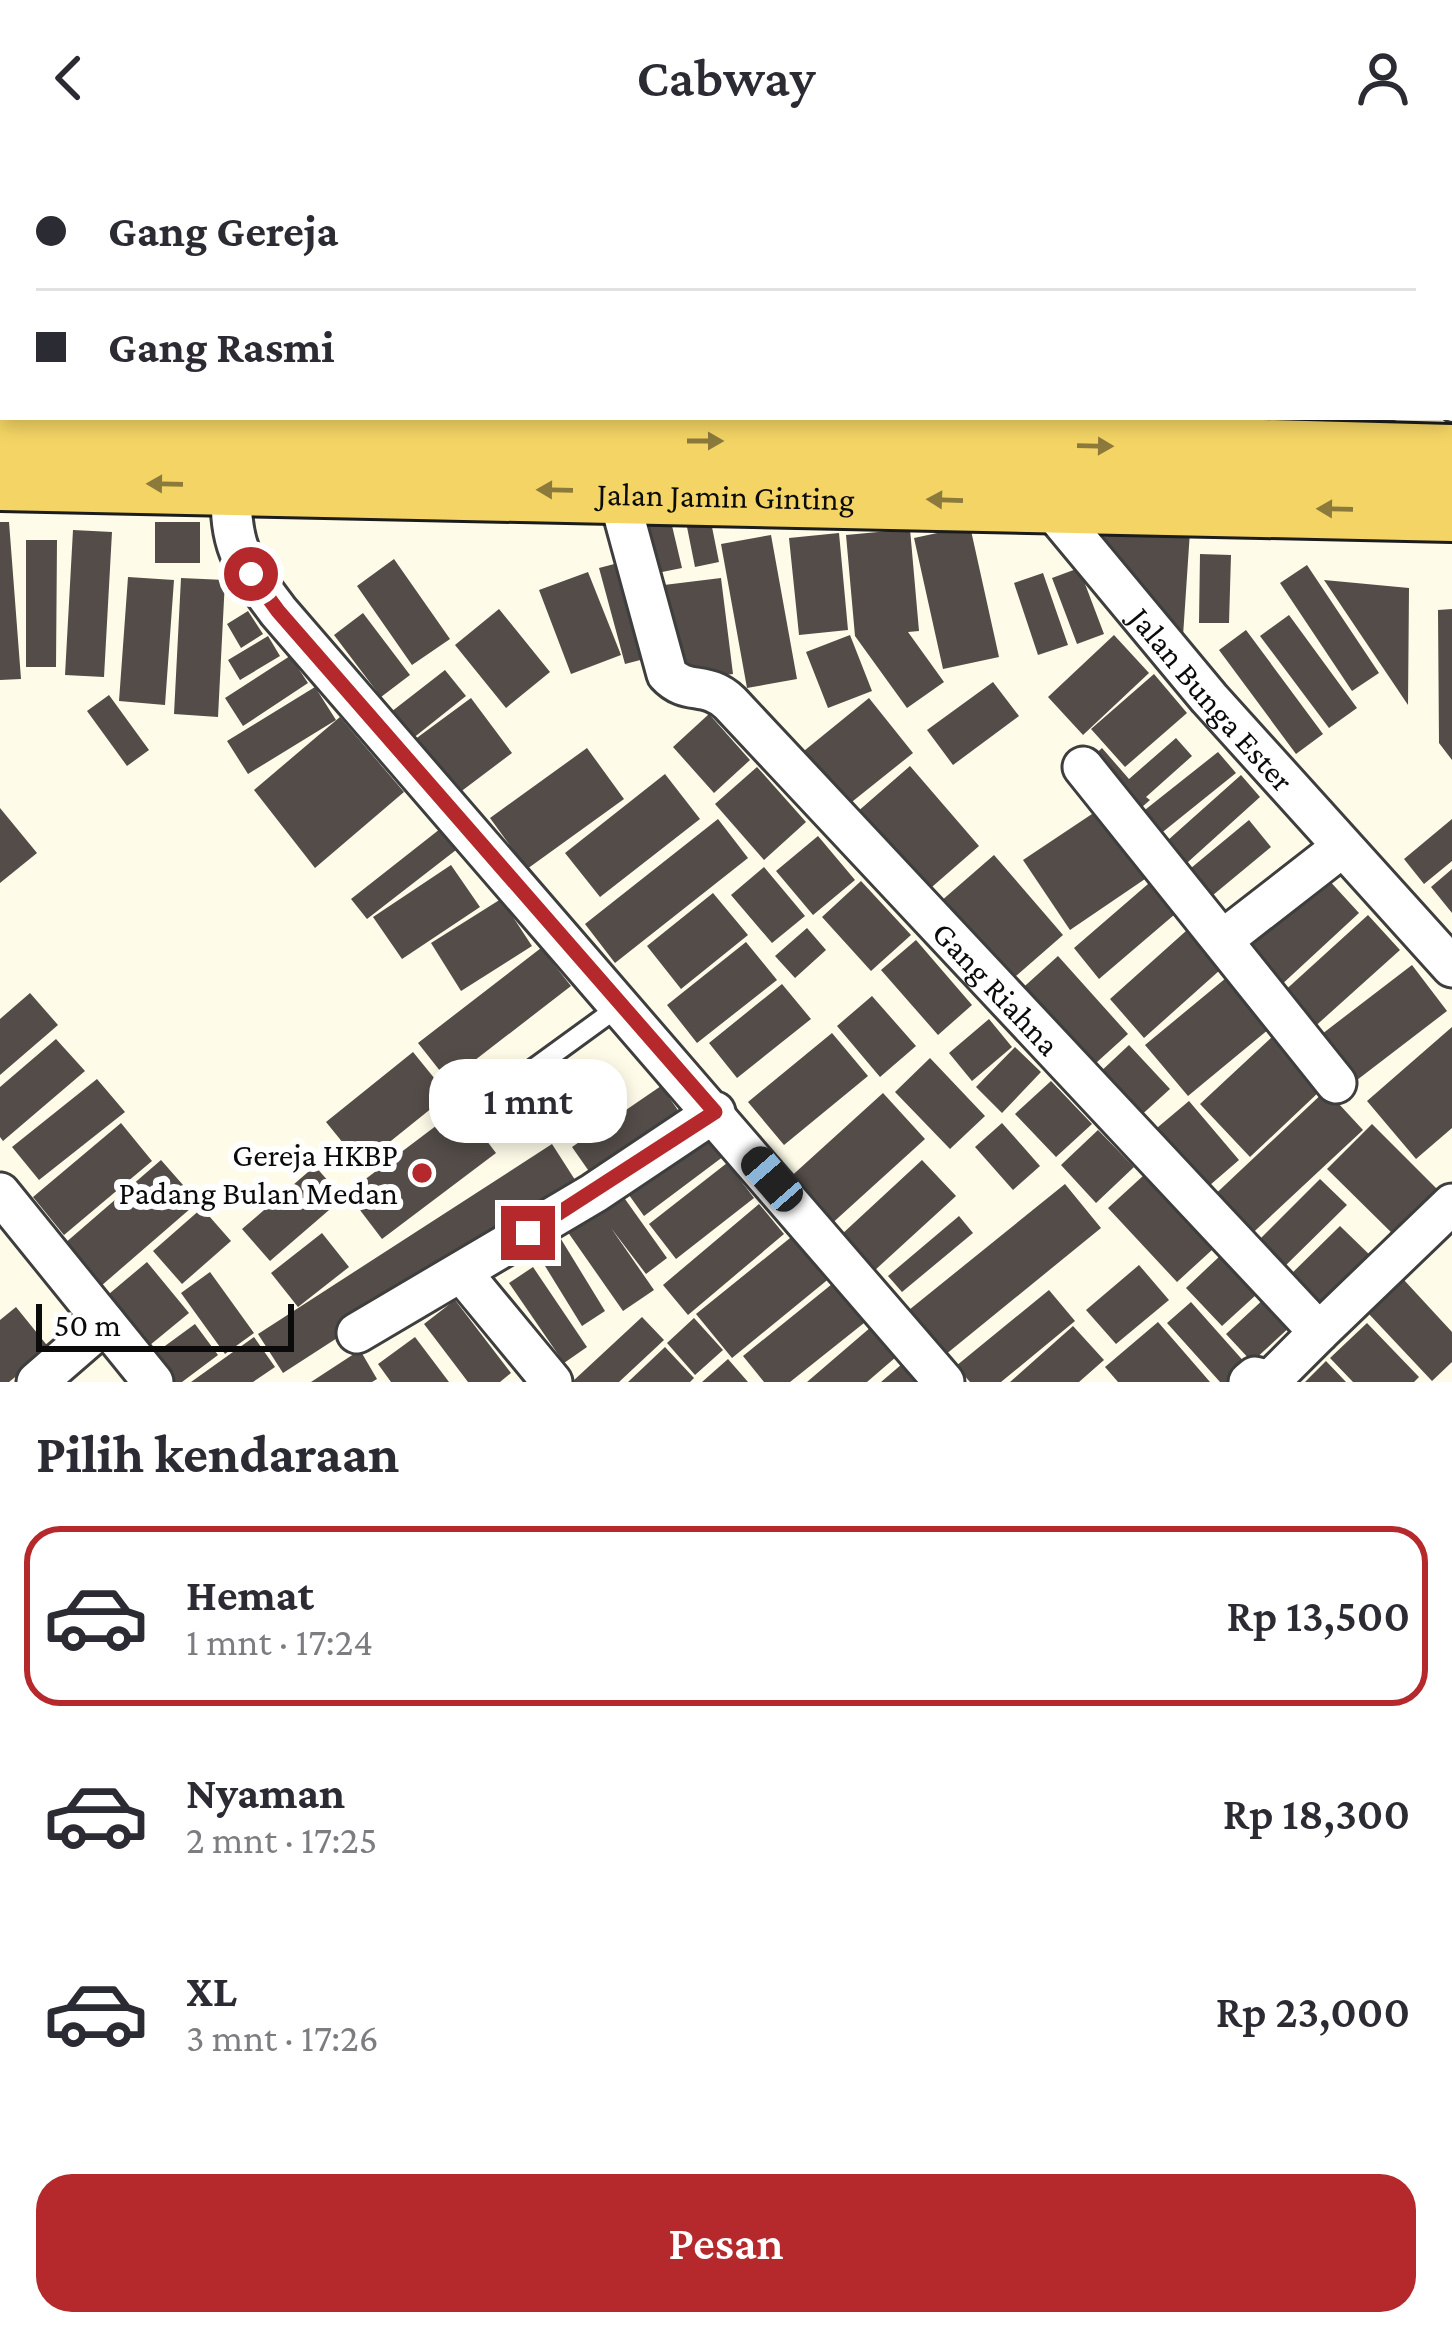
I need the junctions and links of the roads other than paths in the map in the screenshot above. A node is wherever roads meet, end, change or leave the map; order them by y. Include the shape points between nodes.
1 (100, 424) edge
2 (424, 428) edge
3 (995, 430) edge
4 (0, 431) edge
5 (1452, 455) edge
6 (0, 480) edge
7 (231, 485) junction
8 (616, 491) junction
9 (1045, 503) junction
10 (1438, 517) edge
11 (1083, 766) dead end
12 (1341, 848) junction
13 (1224, 939) junction
14 (1452, 967) edge
15 (621, 1005) junction
16 (1336, 1083) dead end
17 (489, 1101) dead end
18 (715, 1112) junction
19 (0, 1193) edge
20 (1446, 1222) edge
21 (462, 1273) junction
22 (106, 1323) junction
23 (1319, 1331) junction
24 (357, 1333) dead end
25 (37, 1382) edge
26 (153, 1382) edge
27 (552, 1382) edge
28 (944, 1382) edge
29 (1249, 1382) edge

1 - 2 main road, Jalan Jamin Ginting
1 - 4 main road, Jalan Jamin Ginting
2 -> 3 main road, Jalan Jamin Ginting
3 -> 5 main road, Jalan Jamin Ginting
3 - 9 street, Jalan Bunga Ester
7 -> 6 main road, Jalan Jamin Ginting
8 -> 7 main road, Jalan Jamin Ginting
7 - 15 street via 232,538 278,611
9 -> 8 main road, Jalan Jamin Ginting
8 - 23 street, Gang Riahna via 672,681 716,690 730,703
10 -> 9 main road, Jalan Jamin Ginting
9 - 12 street, Jalan Bunga Ester
11 - 13 street
12 - 13 street
12 - 14 street, Jalan Bunga Ester
13 - 16 street
15 - 17 lane
15 - 18 street
18 - 21 street
18 - 28 street
19 - 22 street
20 - 23 street
21 - 24 street
21 - 27 street
22 - 25 street
22 - 26 street
23 - 29 street via 1270,1381

